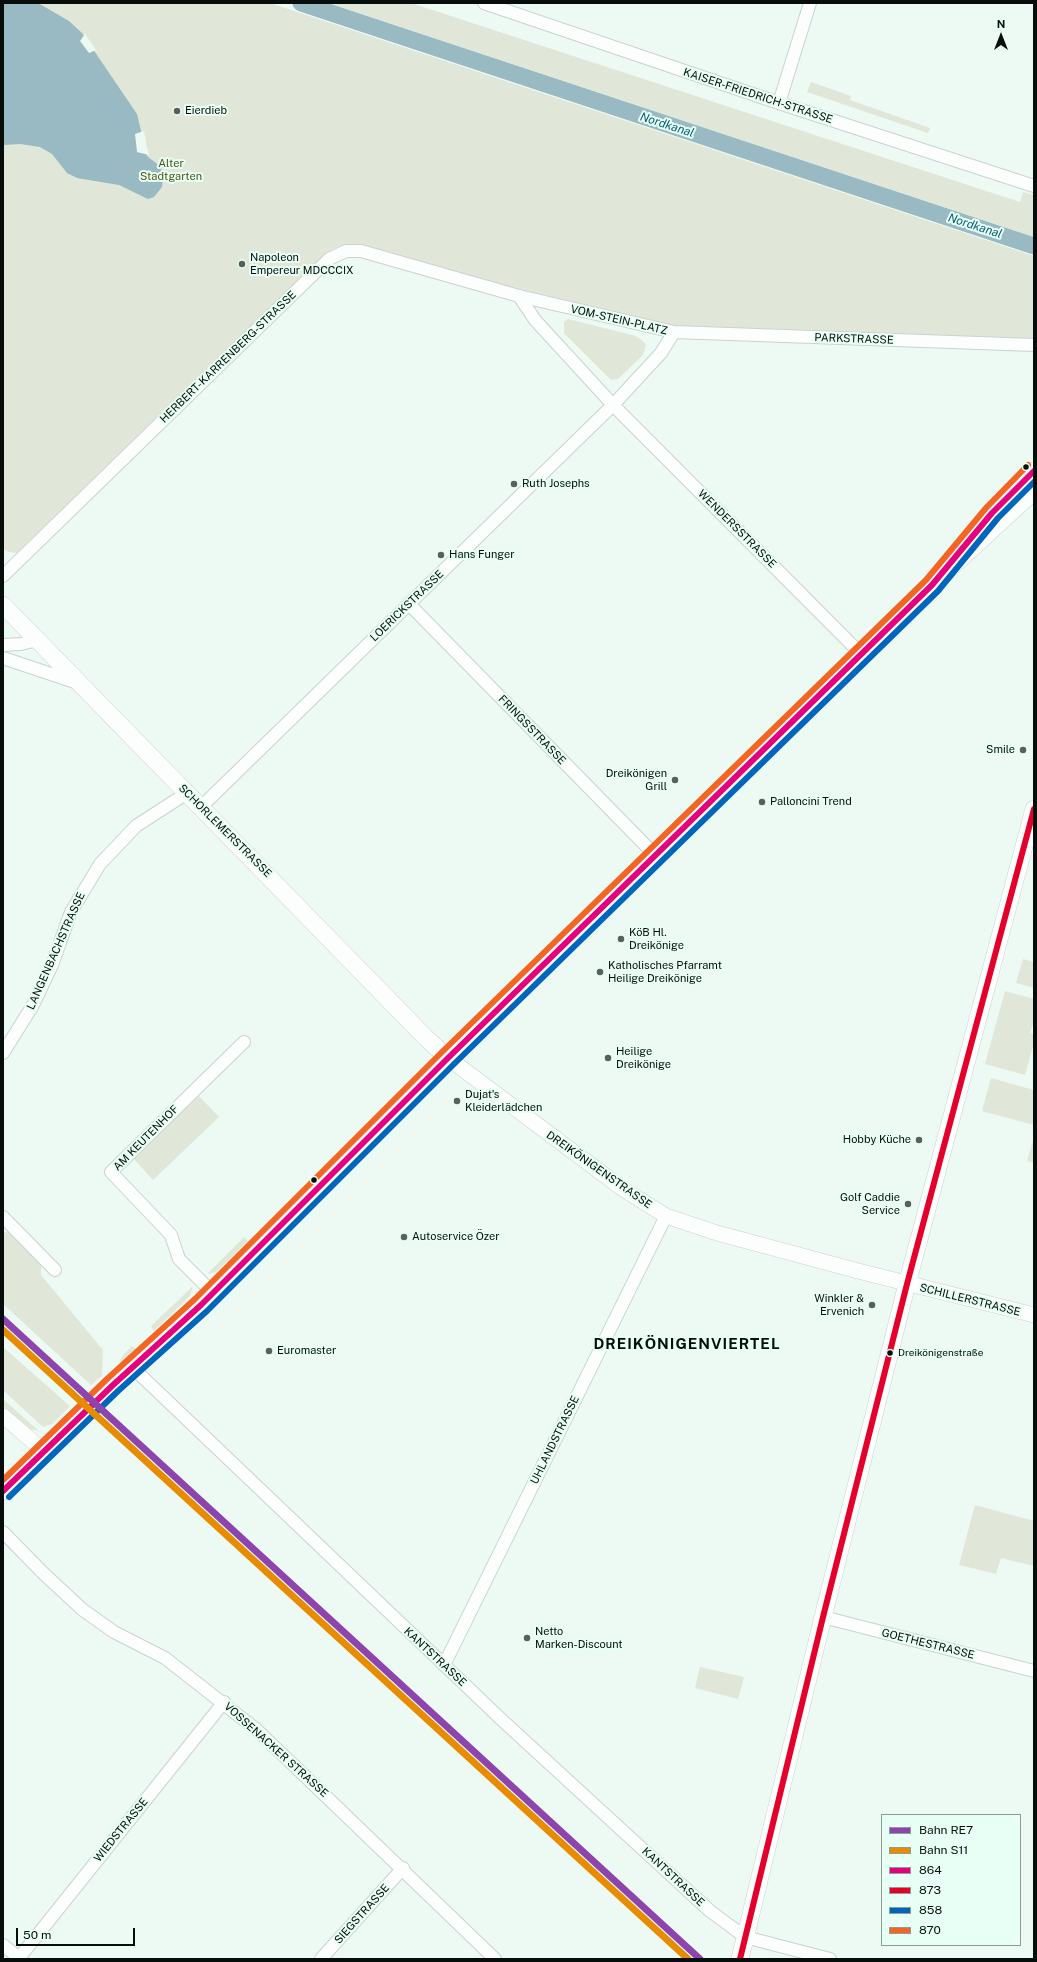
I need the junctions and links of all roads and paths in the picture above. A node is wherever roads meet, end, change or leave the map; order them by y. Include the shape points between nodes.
1 (810, 3) edge
2 (489, 4) edge
3 (779, 103) junction
4 (1034, 186) edge
5 (519, 296) junction
6 (674, 332) junction
7 (1034, 345) edge
8 (613, 405) junction
9 (1034, 471) edge
10 (1034, 491) edge
11 (1034, 502) edge
12 (1014, 510) junction
13 (3, 576) edge
14 (932, 585) junction
15 (409, 604) junction
16 (3, 605) edge
17 (37, 640) junction
18 (3, 645) edge
19 (861, 654) junction
20 (3, 658) edge
21 (80, 684) junction
22 (187, 793) junction
23 (201, 807) junction
24 (1034, 808) edge
25 (656, 856) junction
26 (244, 1042) dead end
27 (3, 1053) edge
28 (448, 1058) junction
29 (666, 1216) junction
30 (3, 1217) edge
31 (55, 1270) dead end
32 (907, 1284) junction
33 (213, 1293) junction
34 (1034, 1315) edge
35 (133, 1368) junction
36 (3, 1416) edge
37 (45, 1452) junction
38 (3, 1491) edge
39 (3, 1532) edge
40 (822, 1618) junction
41 (444, 1665) junction
42 (1034, 1671) edge
43 (224, 1702) junction
44 (403, 1868) junction
45 (745, 1937) junction
46 (3, 1945) edge
47 (20, 1959) edge
48 (321, 1959) edge
49 (495, 1959) edge
50 (740, 1959) edge
51 (830, 1959) edge

1 - 3 street
2 - 3 street, KAISER-FRIEDRICH-STRASSE
3 - 4 street, KAISER-FRIEDRICH-STRASSE
5 - 6 street, VOM-STEIN-PLATZ
5 - 8 street via 535,320
5 - 13 street, HERBERT-KARRENBERG-STRASSE via 361,251 337,254
6 - 7 street, PARKSTRASSE
6 - 8 street, VOM-STEIN-PLATZ via 661,354
8 - 15 street, LOERICKSTRASSE
8 - 19 street, WENDERSSTRASSE
9 - 14 main road via 992,513
10 - 12 main road
11 - 12 main road via 1029,507
12 - 14 main road
14 - 19 main road
15 - 23 street, LOERICKSTRASSE
15 - 25 street, FRINGSSTRASSE
16 - 17 main road, SCHORLEMERSTRASSE
17 - 18 street
17 - 21 main road, SCHORLEMERSTRASSE
19 - 25 main road
20 - 21 street
21 - 22 main road, SCHORLEMERSTRASSE
22 - 23 main road, SCHORLEMERSTRASSE
22 - 27 street, LANGENBACHSTRASSE via 136,826 100,864 71,912 52,965 33,1005
23 - 28 main road, SCHORLEMERSTRASSE
24 - 32 main road
25 - 28 main road
26 - 33 street, AM KEUTENHOF via 111,1172 171,1235 179,1259
28 - 29 street, DREIKÖNIGENSTRASSE via 623,1189
28 - 33 main road
29 - 32 street, DREIKÖNIGENSTRASSE via 717,1233
29 - 41 street, UHLANDSTRASSE
30 - 31 street
32 - 34 street, SCHILLERSTRASSE
32 - 40 main road
33 - 35 main road
35 - 37 main road
35 - 41 street, KANTSTRASSE
36 - 37 street
37 - 38 main road
39 - 43 street, VOSSENACKER STRASSE via 83,1610 114,1632 165,1658
40 - 42 street, GOETHESTRASSE
40 - 45 main road
41 - 45 street, KANTSTRASSE via 710,1911
43 - 44 street, VOSSENACKER STRASSE
43 - 47 street, WIEDSTRASSE
44 - 48 street, SIEGSTRASSE
44 - 49 street, VOSSENACKER STRASSE
45 - 50 main road
45 - 51 street
46 - 47 street, WIEDSTRASSE

